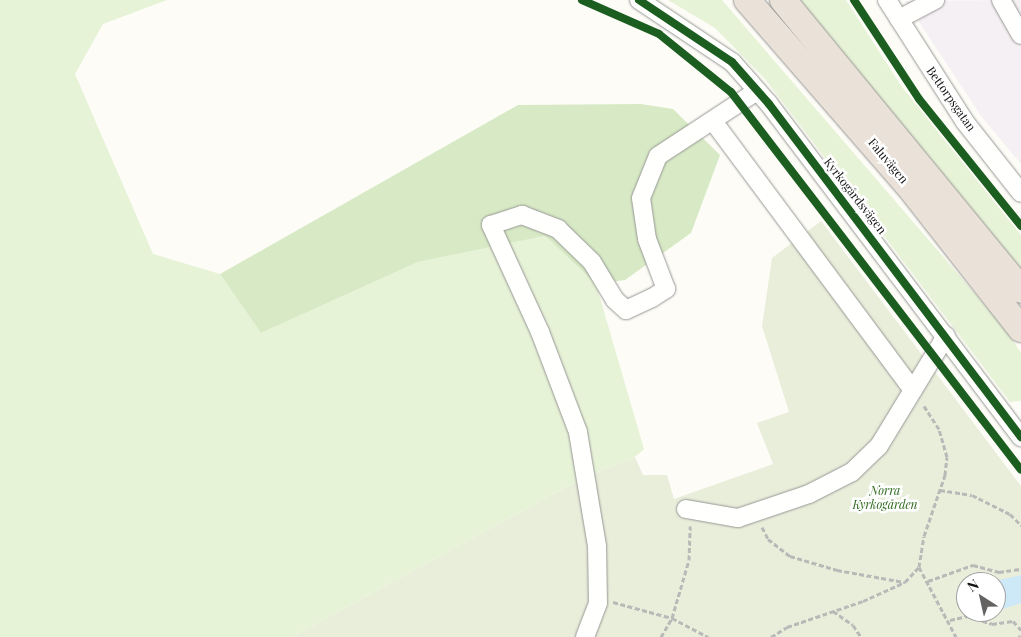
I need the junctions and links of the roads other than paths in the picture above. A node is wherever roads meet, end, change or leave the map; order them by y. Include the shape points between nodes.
1 (639, 0) edge
2 (747, 0) edge
3 (782, 0) edge
4 (888, 0) edge
5 (935, 0) edge
6 (1001, 0) edge
7 (899, 19) junction
8 (1021, 35) edge
9 (757, 90) junction
10 (713, 121) junction
11 (1021, 193) edge
12 (1021, 290) edge
13 (1021, 329) edge
14 (946, 336) junction
15 (912, 390) junction
16 (1021, 437) edge
17 (686, 509) road end
18 (585, 637) edge

1 - 9 street, Kyrkogårdsvägen via 732,62
2 - 13 highway, Faluvägen via 908,185
3 - 12 highway, Faluvägen
4 - 7 street, Bettorpsgatan
5 - 7 street
6 - 8 street
7 - 11 street, Bettorpsgatan via 965,122
9 - 10 street
9 - 14 street, Kyrkogårdsvägen
10 - 15 street
10 - 18 street via 658,156 642,198 647,239 666,289 652,298 626,310 615,300 592,262 558,229 522,215 491,225 540,332 578,432 591,495 598,598
14 - 15 street
14 - 16 street, Kyrkogårdsvägen
15 - 17 street via 879,446 852,472 810,494 755,512 720,517

